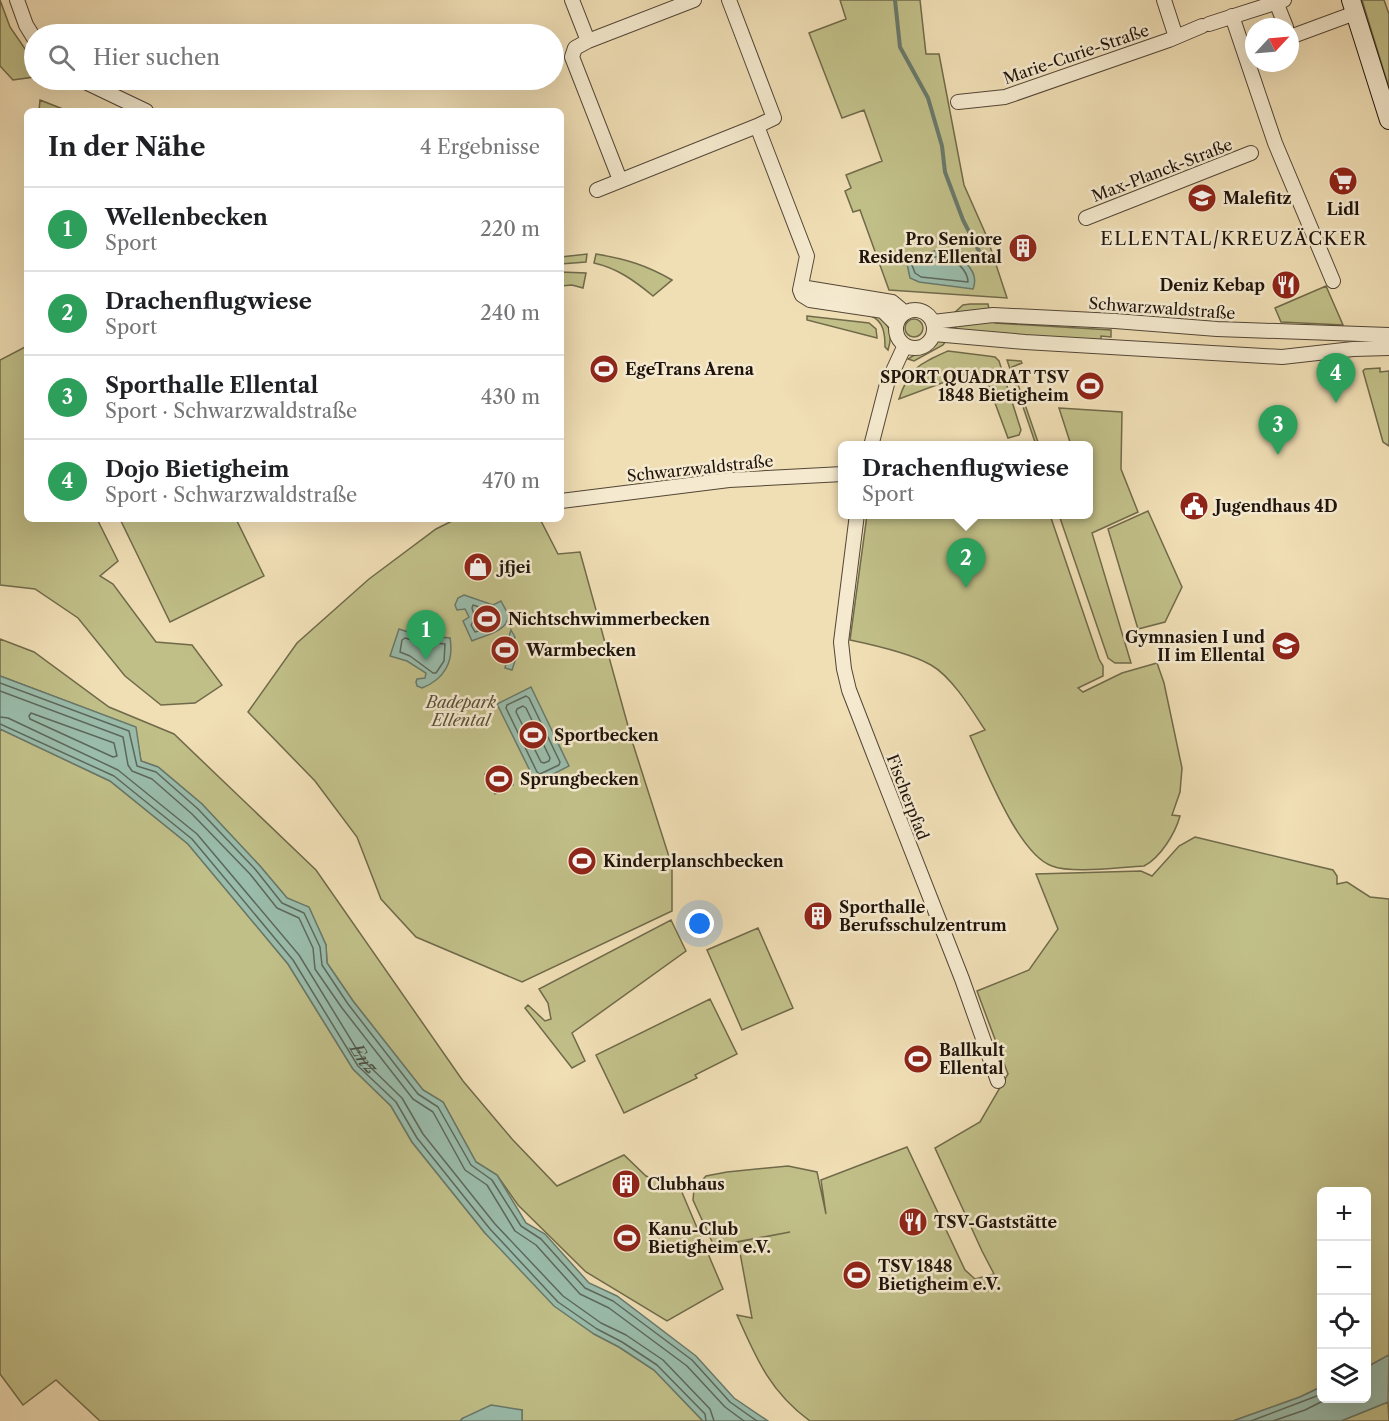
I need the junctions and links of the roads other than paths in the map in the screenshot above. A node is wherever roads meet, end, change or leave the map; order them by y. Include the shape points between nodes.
1 (17, 0) edge
2 (572, 0) edge
3 (694, 0) edge
4 (729, 0) edge
5 (1164, 0) edge
6 (1280, 1) edge
7 (1353, 7) edge
8 (1232, 16) junction
9 (1284, 18) edge
10 (26, 24) edge
11 (1299, 33) edge
12 (1176, 37) junction
13 (588, 41) junction
14 (1245, 42) edge
15 (1255, 72) edge
16 (102, 90) edge
17 (958, 102) dead end
18 (140, 108) edge
19 (1389, 120) edge
20 (757, 126) junction
21 (1275, 143) junction
22 (620, 180) junction
23 (597, 190) dead end
24 (1086, 218) dead end
25 (1333, 281) dead end
26 (801, 287) junction
27 (852, 300) junction
28 (900, 318) junction
29 (934, 328) junction
30 (1389, 335) edge
31 (905, 345) junction
32 (1389, 348) edge
33 (872, 441) edge
34 (838, 474) edge
35 (564, 501) edge
36 (855, 519) edge
37 (998, 1081) dead end

1 - 10 street
2 - 13 street
3 - 13 street
4 - 20 street via 774,118
5 - 12 street
6 - 8 street, Marie-Curie-Straße
6 - 9 street
7 - 11 street
7 - 19 main road
8 - 12 street, Marie-Curie-Straße
8 - 14 street
12 - 17 street, Marie-Curie-Straße via 1005,97
13 - 22 street via 575,48 572,57
15 - 21 street
16 - 18 street
20 - 22 street
20 - 26 street via 807,256
21 - 24 street, Max-Planck-Straße
21 - 25 street
22 - 23 street
26 - 27 street
26 - 27 street via 802,295 810,300
27 - 28 street via 892,302
28 - 29 street via 910,310 921,310 927,313
28 - 31 street via 897,336
29 - 30 street, Schwarzwaldstraße via 993,315
29 - 31 street, Schwarzwaldstraße via 926,345
29 - 32 street via 1025,342 1282,357
31 - 33 street via 886,384
34 - 35 street, Schwarzwaldstraße via 729,480
36 - 37 street, Fischerpfad via 841,642 849,690

